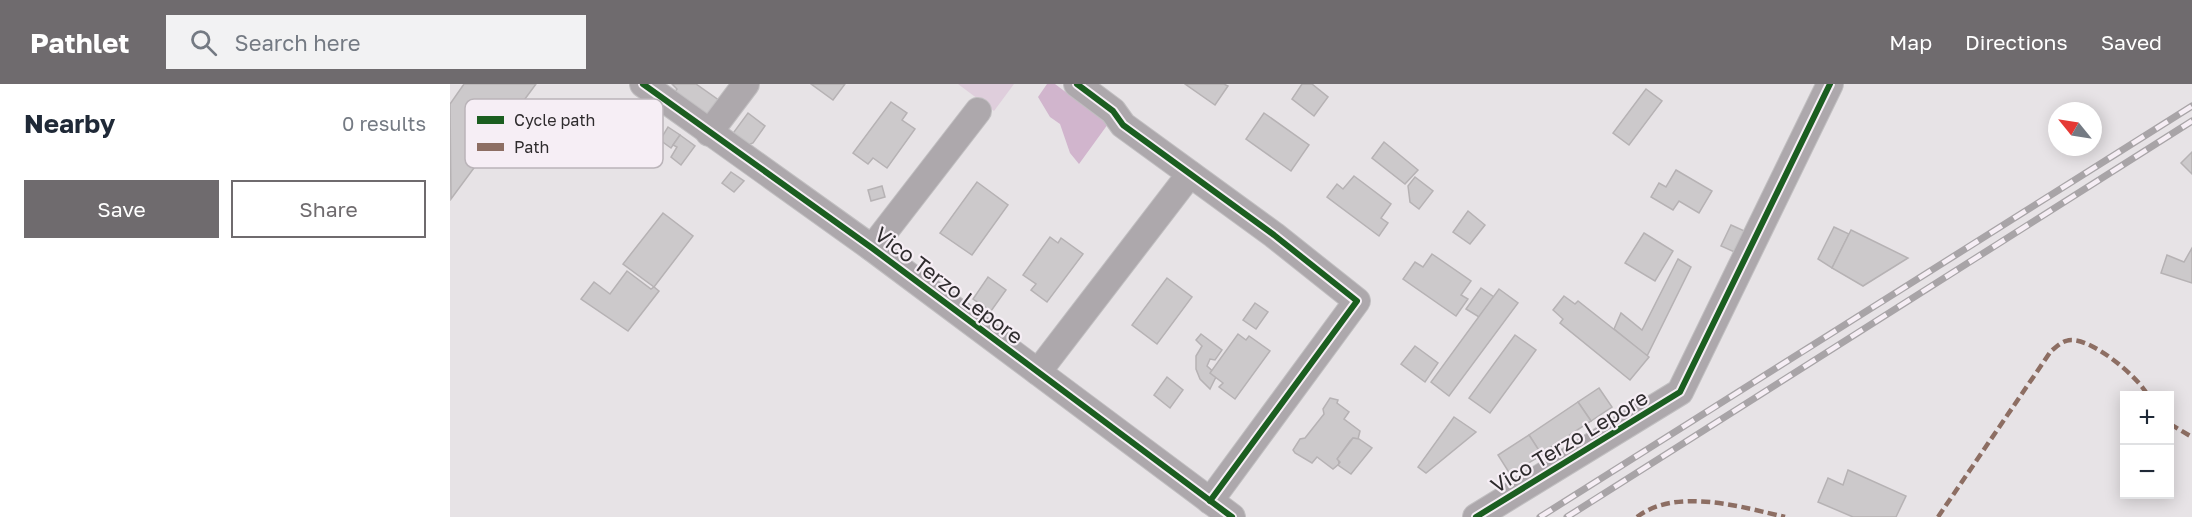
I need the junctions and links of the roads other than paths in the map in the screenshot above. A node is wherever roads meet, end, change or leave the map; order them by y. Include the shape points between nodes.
1 (643, 84) edge
2 (746, 84) edge
3 (1077, 84) edge
4 (1830, 84) edge
5 (978, 111) dead end
6 (709, 133) junction
7 (1190, 174) junction
8 (872, 248) junction
9 (1038, 372) junction
10 (1210, 501) junction
11 (1232, 517) edge
12 (1476, 517) edge

1 - 6 street, Vico Terzo Lepore
2 - 6 street
3 - 7 street via 1113,111 1123,125
4 - 12 street, Vico Terzo Lepore via 1680,392
5 - 8 street
6 - 8 street, Vico Terzo Lepore
7 - 9 street
7 - 10 street via 1357,301
8 - 9 street, Vico Terzo Lepore
9 - 10 street, Vico Terzo Lepore
10 - 11 street, Vico Terzo Lepore

